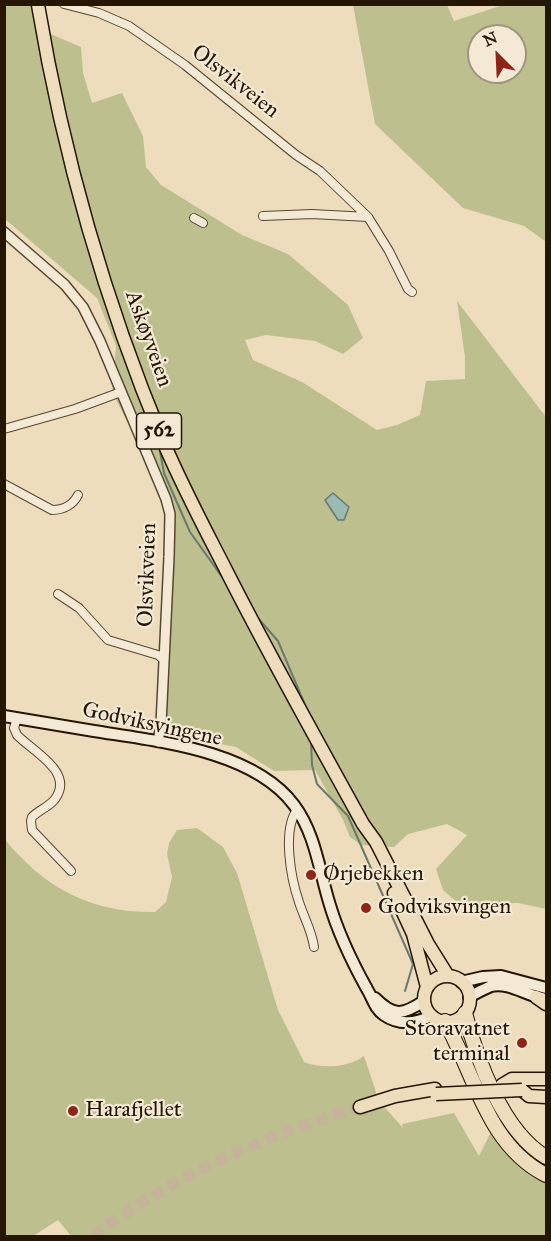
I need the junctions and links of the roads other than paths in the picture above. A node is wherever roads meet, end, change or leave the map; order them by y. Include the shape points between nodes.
1 (64, 4) edge
2 (38, 5) edge
3 (263, 216) dead end
4 (368, 217) junction
5 (194, 218) dead end
6 (203, 223) dead end
7 (4, 232) edge
8 (412, 292) dead end
9 (121, 392) junction
10 (4, 429) edge
11 (4, 484) edge
12 (78, 495) dead end
13 (58, 594) dead end
14 (164, 660) junction
15 (4, 716) edge
16 (17, 718) junction
17 (158, 742) junction
18 (297, 810) junction
19 (363, 824) junction
20 (71, 871) dead end
21 (314, 947) dead end
22 (448, 976) junction
23 (461, 982) junction
24 (427, 987) junction
25 (546, 988) edge
26 (369, 992) junction
27 (469, 997) junction
28 (543, 1000) edge
29 (424, 1001) junction
30 (465, 1013) junction
31 (438, 1019) junction
32 (546, 1079) edge
33 (502, 1084) junction
34 (546, 1085) edge
35 (522, 1090) junction
36 (436, 1091) junction
37 (546, 1091) edge
38 (546, 1097) edge
39 (360, 1107) tunnel mouth
40 (546, 1157) edge
41 (546, 1174) edge

1 - 4 street, Olsvikveien via 129,26 185,65 320,171
2 - 19 main road, Askøyveien / 562 via 50,79 81,201 119,324 163,441 256,630
3 - 4 street
4 - 8 street, Olsvikveien
5 - 6 street
7 - 9 street, Olsvikveien via 65,285 83,308
9 - 10 street via 75,410
9 - 14 street, Olsvikveien via 170,514
11 - 12 street via 52,510 68,506
13 - 14 street, Olsvikveien via 79,608 108,640
14 - 17 street, Olsvikveien
15 - 16 main road, Godviksvingene
16 - 17 main road, Godviksvingene
16 - 20 street via 17,735 53,767 59,778 57,796 32,817 32,830
17 - 18 main road, Godviksvingene via 200,751 245,768 280,790
18 - 21 street via 290,830 293,884
18 - 26 main road, Godviksvingene via 308,828 341,936
19 - 22 main road, Askøyveien / 562
19 - 24 main road, Askøyveien / 562 via 413,934
22 - 23 main road
22 - 24 main road
23 - 25 main road via 501,976
23 - 27 main road
24 - 29 main road, 562
26 - 29 main road, Godviksvingene via 396,1013
26 - 31 main road, Godviksvingene via 378,1011 394,1021
27 - 28 main road via 499,985
27 - 30 main road
29 - 31 main road via 426,1009
30 - 31 main road via 456,1020
30 - 40 highway via 477,1052 503,1110 526,1143
31 - 41 highway via 499,1134 517,1156
32 - 33 main road via 512,1079
33 - 34 main road
33 - 36 main road
35 - 36 main road, bridge
35 - 37 main road
35 - 38 main road via 529,1096
36 - 39 main road

